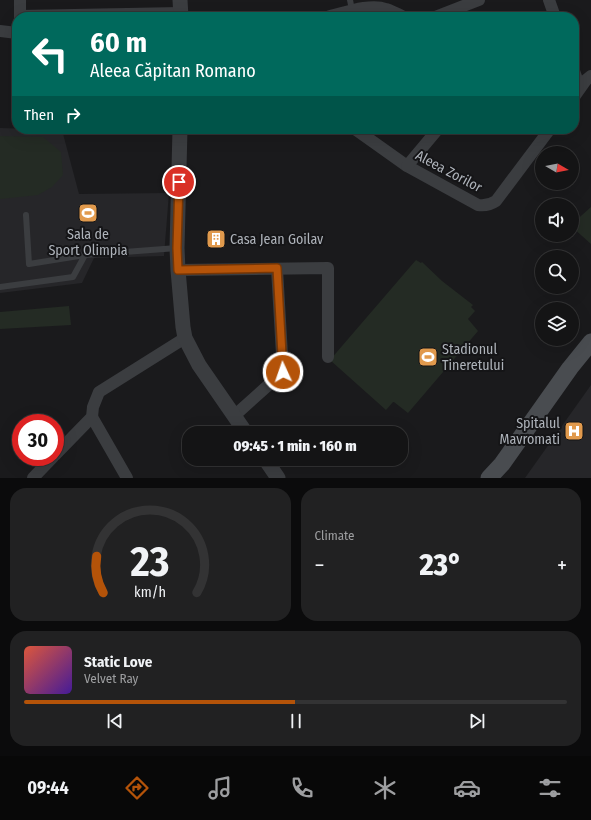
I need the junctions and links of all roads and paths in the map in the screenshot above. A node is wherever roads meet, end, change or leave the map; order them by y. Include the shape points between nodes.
1 (20, 0) edge
2 (479, 0) edge
3 (549, 0) edge
4 (351, 5) edge
5 (180, 10) edge
6 (20, 12) edge
7 (134, 12) edge
8 (337, 12) edge
9 (394, 12) edge
10 (448, 12) edge
11 (553, 12) edge
12 (0, 31) edge
13 (12, 32) edge
14 (591, 76) edge
15 (579, 89) edge
16 (180, 134) edge
17 (362, 134) edge
18 (434, 134) edge
19 (546, 134) edge
20 (407, 166) junction
21 (26, 215) dead end
22 (177, 248) junction
23 (85, 255) junction
24 (277, 268) junction
25 (178, 270) junction
26 (0, 288) edge
27 (185, 338) junction
28 (591, 342) edge
29 (328, 357) dead end
30 (234, 416) junction
31 (92, 417) junction
32 (241, 426) edge
33 (64, 446) edge
34 (44, 466) edge
35 (270, 466) edge
36 (33, 478) edge
37 (128, 478) edge
38 (278, 478) edge
39 (489, 478) edge

1 - 6 street
2 - 10 street
3 - 11 street
4 - 8 street
4 - 9 street via 386,8
5 - 7 street
12 - 13 street
14 - 15 street
16 - 22 street
17 - 20 street, Aleea Zorilor
18 - 20 street
19 - 20 street, Aleea Zorilor via 496,201 490,205 478,205
21 - 23 lane via 29,264
22 - 23 lane
22 - 25 street
23 - 26 lane via 73,277
24 - 25 street
24 - 29 street via 328,268
24 - 30 street via 283,372
25 - 27 street
27 - 30 street
27 - 31 street via 100,392 93,407
28 - 39 main road
30 - 32 street
31 - 33 street
31 - 37 street
34 - 36 street
35 - 38 street

